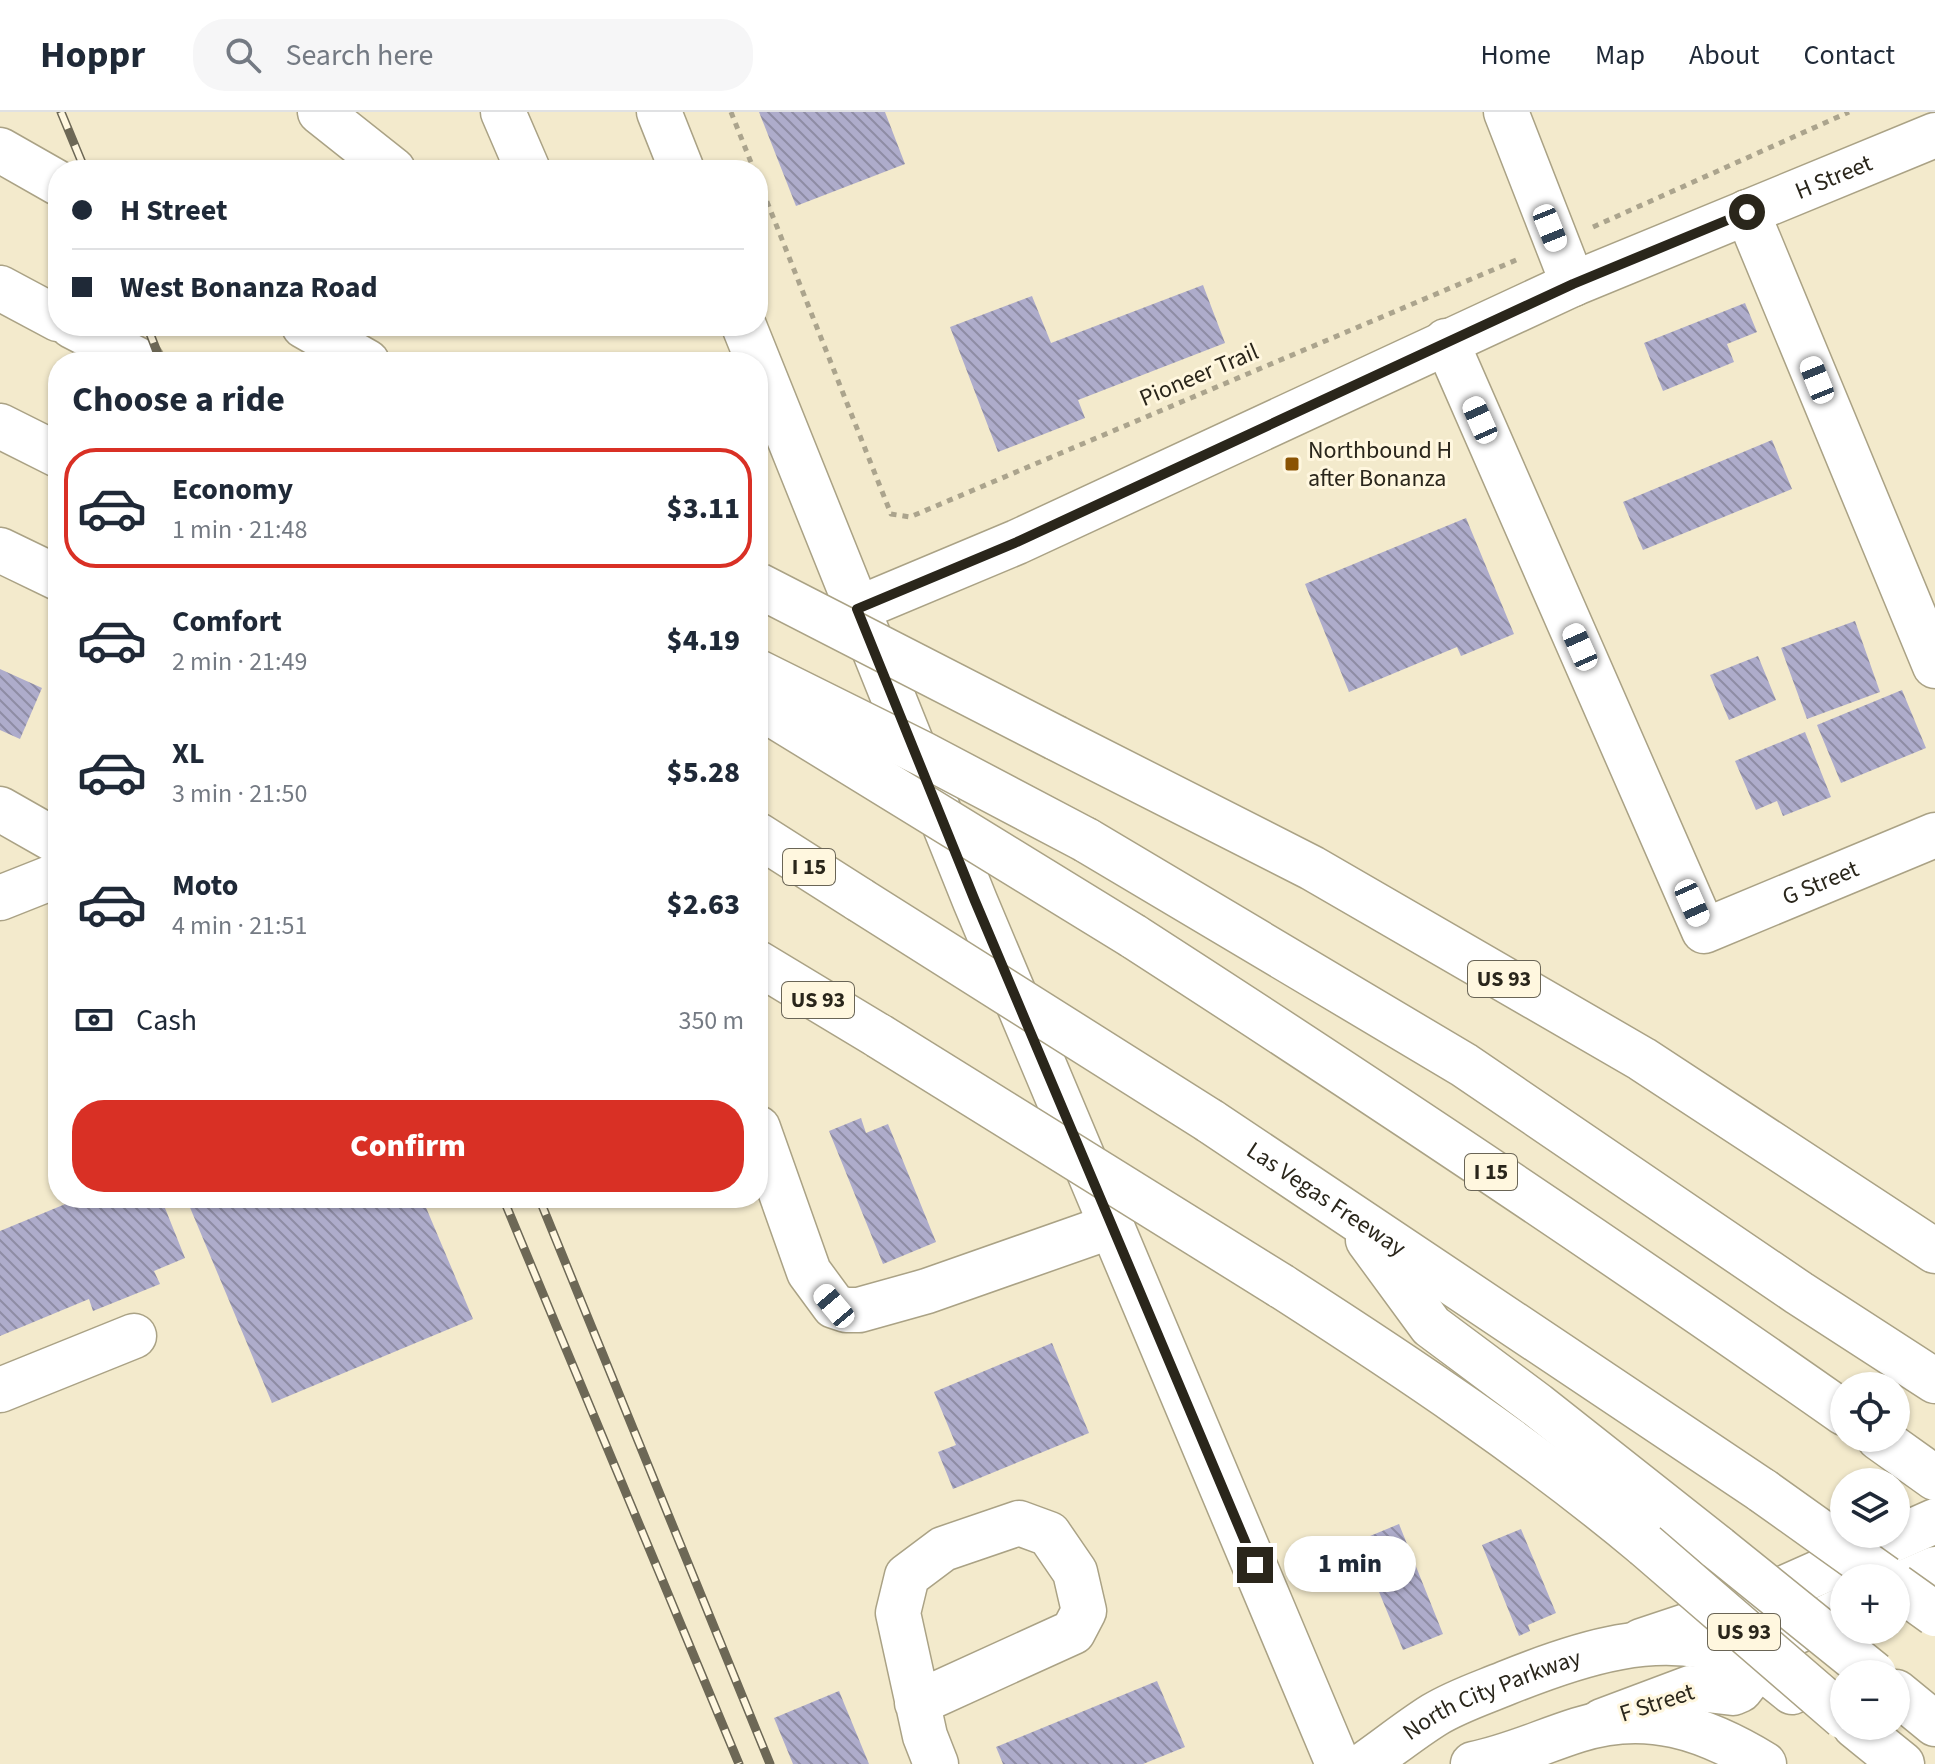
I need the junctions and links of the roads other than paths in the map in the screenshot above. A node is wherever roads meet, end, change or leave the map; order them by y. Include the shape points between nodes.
1 (320, 112) edge
2 (503, 112) edge
3 (659, 112) edge
4 (1506, 112) edge
5 (1935, 135) edge
6 (0, 150) edge
7 (380, 160) edge
8 (524, 160) edge
9 (678, 160) edge
10 (48, 177) edge
11 (1747, 212) junction
12 (1573, 284) junction
13 (0, 288) edge
14 (48, 314) edge
15 (91, 336) edge
16 (322, 336) edge
17 (1446, 341) junction
18 (123, 352) edge
19 (350, 352) edge
20 (768, 386) edge
21 (0, 426) edge
22 (48, 450) edge
23 (0, 550) edge
24 (48, 573) edge
25 (768, 590) edge
26 (857, 609) junction
27 (1935, 666) edge
28 (768, 677) edge
29 (768, 712) edge
30 (0, 809) edge
31 (1935, 835) edge
32 (48, 836) edge
33 (768, 841) edge
34 (48, 879) edge
35 (0, 898) edge
36 (768, 969) edge
37 (768, 1156) edge
38 (1350, 1216) junction
39 (1112, 1226) junction
40 (1935, 1251) edge
41 (134, 1336) dead end
42 (1935, 1381) edge
43 (0, 1390) edge
44 (1830, 1403) edge
45 (1898, 1452) edge
46 (1935, 1478) edge
47 (1935, 1521) edge
48 (1865, 1564) edge
49 (1935, 1569) edge
50 (1910, 1580) edge
51 (1910, 1596) edge
52 (1935, 1614) edge
53 (1830, 1616) edge
54 (1629, 1645) junction
55 (1857, 1660) edge
56 (1758, 1666) junction
57 (917, 1703) junction
58 (1910, 1703) edge
59 (1830, 1705) edge
60 (1935, 1724) edge
61 (1583, 1729) junction
62 (1872, 1740) edge
63 (936, 1764) edge
64 (1338, 1764) edge
65 (1365, 1764) edge
66 (1473, 1764) edge
67 (1764, 1764) edge
68 (1880, 1764) edge
69 (1902, 1764) edge

1 - 7 main road
2 - 8 main road
3 - 9 main road
4 - 12 main road
5 - 11 main road, H Street
6 - 10 main road
11 - 12 main road, H Street
11 - 27 main road
12 - 17 main road, H Street
13 - 14 main road
15 - 18 main road
16 - 19 main road
17 - 26 main road, H Street via 1017,542
17 - 31 main road, G Street via 1704,931
20 - 26 main road
21 - 22 main road
23 - 24 main road
25 - 40 main road, US 93, bridge via 1312,868 1628,1051
26 - 39 main road
28 - 42 main road, bridge via 1086,840 1464,1065
29 - 44 main road, I 15, bridge via 1330,1063
30 - 32 main road
33 - 38 main road, Las Vegas Freeway / I 15, bridge via 1210,1121
34 - 35 main road
36 - 59 main road, US 93, bridge via 1411,1369 1575,1486
37 - 39 main road via 809,1272 834,1306 846,1310 927,1291
38 - 48 main road, Las Vegas Freeway / I 15, bridge
38 - 55 main road, bridge via 1431,1326
39 - 64 main road
41 - 43 main road
45 - 46 main road
47 - 54 main road via 1737,1609
49 - 50 main road
51 - 52 main road, bridge
53 - 56 main road, F Street via 1779,1640
54 - 56 main road via 1693,1644
54 - 65 main road, North City Parkway via 1586,1655 1458,1703
56 - 61 main road, F Street via 1740,1690 1679,1691
56 - 68 main road
57 - 57 main road via 898,1613 907,1576 943,1549 1019,1523 1049,1534 1075,1572 1084,1611 1073,1632
57 - 63 main road
58 - 60 main road
61 - 66 main road
61 - 67 main road via 1616,1723 1675,1724 1727,1742
62 - 69 main road

